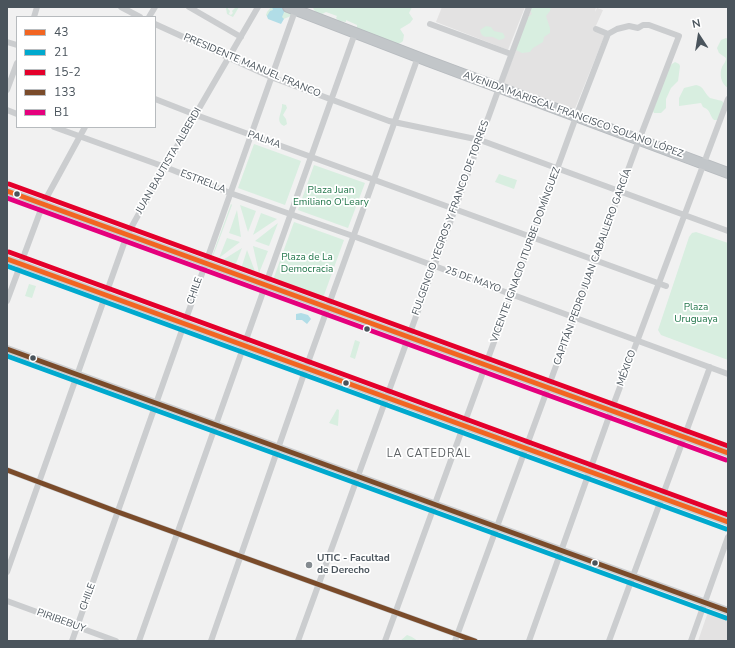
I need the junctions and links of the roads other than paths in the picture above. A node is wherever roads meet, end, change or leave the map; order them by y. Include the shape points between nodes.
1 (121, 7) edge
2 (155, 7) edge
3 (189, 7) edge
4 (258, 7) edge
5 (529, 7) edge
6 (293, 8) edge
7 (138, 16) edge
8 (150, 16) edge
9 (156, 24) edge
10 (430, 24) dead end
11 (596, 29) dead end
12 (355, 33) junction
13 (608, 34) junction
14 (241, 37) junction
15 (511, 54) junction
16 (418, 57) junction
17 (229, 58) junction
18 (16, 65) edge
19 (271, 77) junction
20 (499, 88) junction
21 (7, 90) edge
22 (156, 99) edge
23 (728, 99) edge
24 (331, 100) junction
25 (196, 115) junction
26 (576, 117) junction
27 (394, 123) junction
28 (57, 128) edge
29 (84, 128) edge
30 (250, 135) junction
31 (80, 136) junction
32 (480, 140) junction
33 (639, 140) junction
34 (311, 157) junction
35 (703, 164) junction
36 (165, 167) junction
37 (557, 169) junction
38 (728, 173) edge
39 (374, 179) junction
40 (7, 191) edge
41 (621, 191) junction
42 (230, 193) junction
43 (43, 204) junction
44 (454, 210) junction
45 (290, 214) junction
46 (684, 215) junction
47 (728, 231) edge
48 (127, 235) junction
49 (353, 236) junction
50 (532, 238) junction
51 (7, 260) edge
52 (595, 261) junction
53 (205, 263) junction
54 (21, 264) junction
55 (434, 266) junction
56 (658, 284) junction
57 (265, 285) junction
58 (666, 286) dead end
59 (511, 294) junction
60 (106, 296) junction
61 (7, 301) edge
62 (328, 308) junction
63 (574, 317) junction
64 (184, 324) junction
65 (408, 337) junction
66 (638, 340) junction
67 (244, 345) junction
68 (7, 349) edge
69 (485, 365) junction
70 (710, 367) junction
71 (306, 368) junction
72 (728, 374) edge
73 (78, 375) junction
74 (549, 388) junction
75 (386, 397) junction
76 (156, 403) junction
77 (612, 411) junction
78 (216, 425) junction
79 (463, 426) junction
80 (684, 437) junction
81 (278, 448) junction
82 (526, 449) junction
83 (728, 453) edge
84 (7, 470) edge
85 (590, 472) junction
86 (357, 476) junction
87 (39, 482) junction
88 (662, 498) junction
89 (434, 504) junction
90 (118, 512) junction
91 (728, 522) edge
92 (498, 527) junction
93 (177, 533) junction
94 (728, 538) edge
95 (562, 550) junction
96 (241, 556) junction
97 (7, 572) edge
98 (633, 576) junction
99 (319, 584) junction
100 (7, 601) edge
101 (705, 602) junction
102 (728, 611) edge
103 (395, 612) junction
104 (77, 627) junction
105 (456, 638) edge
106 (72, 641) edge
107 (116, 641) edge
108 (139, 641) edge
109 (211, 641) edge
110 (298, 641) edge
111 (385, 641) edge
112 (475, 641) edge
113 (529, 641) edge
114 (609, 641) edge
115 (691, 641) edge

1 - 7 street
2 - 8 street
3 - 14 street
4 - 14 street, JUAN BAUTISTA ALBERDI
5 - 15 street, FULGENCIO YEGROS Y FRANCO DE TORRES
6 - 12 highway, AVENIDA MARISCAL FRANCISCO SOLANO LÓPEZ
6 - 19 street, CHILE
9 - 17 street, PRESIDENTE MANUEL FRANCO
10 - 15 street
11 - 13 street
12 - 16 highway, AVENIDA MARISCAL FRANCISCO SOLANO LÓPEZ
12 - 24 street
13 - 26 street, VICENTE IGNACIO ITURBE DOMÍNGUEZ
13 - 33 street, CAPITÁN PEDRO JUAN CABALLERO GARCÍA via 629,26 638,28 649,25 679,36
14 - 17 street, JUAN BAUTISTA ALBERDI
15 - 20 street, FULGENCIO YEGROS Y FRANCO DE TORRES
16 - 20 highway, AVENIDA MARISCAL FRANCISCO SOLANO LÓPEZ
16 - 27 street
17 - 19 street, PRESIDENTE MANUEL FRANCO
17 - 25 street, JUAN BAUTISTA ALBERDI
18 - 21 street
19 - 24 street, PRESIDENTE MANUEL FRANCO
19 - 30 street, CHILE
20 - 26 highway, AVENIDA MARISCAL FRANCISCO SOLANO LÓPEZ
20 - 32 street, FULGENCIO YEGROS Y FRANCO DE TORRES
22 - 25 street, PALMA
23 - 35 street, MÉXICO
24 - 27 street, PRESIDENTE MANUEL FRANCO
24 - 34 street
25 - 30 street, PALMA
25 - 36 street, JUAN BAUTISTA ALBERDI
26 - 33 highway, AVENIDA MARISCAL FRANCISCO SOLANO LÓPEZ
26 - 37 street, VICENTE IGNACIO ITURBE DOMÍNGUEZ
27 - 32 street, PRESIDENTE MANUEL FRANCO
27 - 39 street
28 - 31 street, ESTRELLA
29 - 31 street
30 - 34 street, PALMA
30 - 42 street, CHILE
31 - 36 street, ESTRELLA
31 - 43 street
32 - 37 street, PRESIDENTE MANUEL FRANCO
32 - 44 street, FULGENCIO YEGROS Y FRANCO DE TORRES
33 - 35 highway, AVENIDA MARISCAL FRANCISCO SOLANO LÓPEZ
33 - 41 street, CAPITÁN PEDRO JUAN CABALLERO GARCÍA
34 - 39 street, PALMA
34 - 45 street
35 - 38 highway, AVENIDA MARISCAL FRANCISCO SOLANO LÓPEZ
35 - 46 street, MÉXICO
36 - 42 street, ESTRELLA
36 - 48 street, JUAN BAUTISTA ALBERDI
37 - 41 street, PRESIDENTE MANUEL FRANCO
37 - 50 street, VICENTE IGNACIO ITURBE DOMÍNGUEZ
39 - 44 street, PALMA
39 - 49 street
40 - 43 street
41 - 46 street, PRESIDENTE MANUEL FRANCO
41 - 52 street, CAPITÁN PEDRO JUAN CABALLERO GARCÍA
42 - 45 street, ESTRELLA
42 - 53 street, CHILE
43 - 48 street
43 - 54 street
44 - 50 street, PALMA
44 - 55 street, FULGENCIO YEGROS Y FRANCO DE TORRES
45 - 49 street, ESTRELLA
45 - 57 street
46 - 47 street, PRESIDENTE MANUEL FRANCO
46 - 56 street, MÉXICO
48 - 53 street
48 - 60 street, JUAN BAUTISTA ALBERDI
49 - 55 street, 25 DE MAYO
49 - 62 street
50 - 52 street, PALMA
50 - 59 street, VICENTE IGNACIO ITURBE DOMÍNGUEZ
51 - 54 street
52 - 56 street, PALMA
52 - 63 street, CAPITÁN PEDRO JUAN CABALLERO GARCÍA
53 - 57 street
53 - 64 street, CHILE
54 - 60 street
54 - 61 street
55 - 59 street, 25 DE MAYO
55 - 65 street, FULGENCIO YEGROS Y FRANCO DE TORRES
56 - 58 street, PALMA
56 - 66 street, MÉXICO
57 - 62 street
57 - 67 street
59 - 63 street, 25 DE MAYO
59 - 69 street, VICENTE IGNACIO ITURBE DOMÍNGUEZ
60 - 64 street
60 - 73 street, JUAN BAUTISTA ALBERDI
62 - 65 street
62 - 71 street
63 - 66 street, 25 DE MAYO
63 - 74 street, CAPITÁN PEDRO JUAN CABALLERO GARCÍA
64 - 67 street
64 - 76 street, CHILE
65 - 69 street
65 - 75 street, FULGENCIO YEGROS Y FRANCO DE TORRES
66 - 70 street, 25 DE MAYO
66 - 77 street, MÉXICO
67 - 71 street
67 - 78 street
68 - 73 street
69 - 74 street
69 - 79 street, VICENTE IGNACIO ITURBE DOMÍNGUEZ
70 - 72 street, 25 DE MAYO
70 - 80 street
71 - 75 street
71 - 81 street
73 - 76 street
73 - 87 street, JUAN BAUTISTA ALBERDI
74 - 77 street
74 - 82 street, CAPITÁN PEDRO JUAN CABALLERO GARCÍA
75 - 79 street
75 - 86 street, FULGENCIO YEGROS Y FRANCO DE TORRES
76 - 78 street
76 - 90 street, CHILE
77 - 80 street
77 - 85 street, MÉXICO
78 - 81 street
78 - 93 street
79 - 82 street
79 - 89 street, VICENTE IGNACIO ITURBE DOMÍNGUEZ
80 - 83 street
80 - 88 street
81 - 86 street
81 - 96 street
82 - 85 street
82 - 92 street, CAPITÁN PEDRO JUAN CABALLERO GARCÍA
84 - 87 street
85 - 88 street
85 - 95 street, MÉXICO
86 - 89 street
86 - 99 street, FULGENCIO YEGROS Y FRANCO DE TORRES
87 - 90 street
87 - 97 street, JUAN BAUTISTA ALBERDI
88 - 91 street
88 - 98 street
89 - 92 street
89 - 103 street, VICENTE IGNACIO ITURBE DOMÍNGUEZ
90 - 93 street
90 - 104 street, CHILE
92 - 95 street
92 - 105 street, CAPITÁN PEDRO JUAN CABALLERO GARCÍA
93 - 96 street
93 - 108 street
94 - 101 street
95 - 98 street
95 - 113 street, MÉXICO
96 - 99 street
96 - 109 street
98 - 101 street
98 - 114 street
99 - 103 street
99 - 110 street, FULGENCIO YEGROS Y FRANCO DE TORRES
100 - 104 street, PIRIBEBUY
101 - 102 street
101 - 115 street
103 - 105 street
103 - 111 street, VICENTE IGNACIO ITURBE DOMÍNGUEZ
104 - 106 street, CHILE
104 - 107 street, PIRIBEBUY
105 - 112 street

